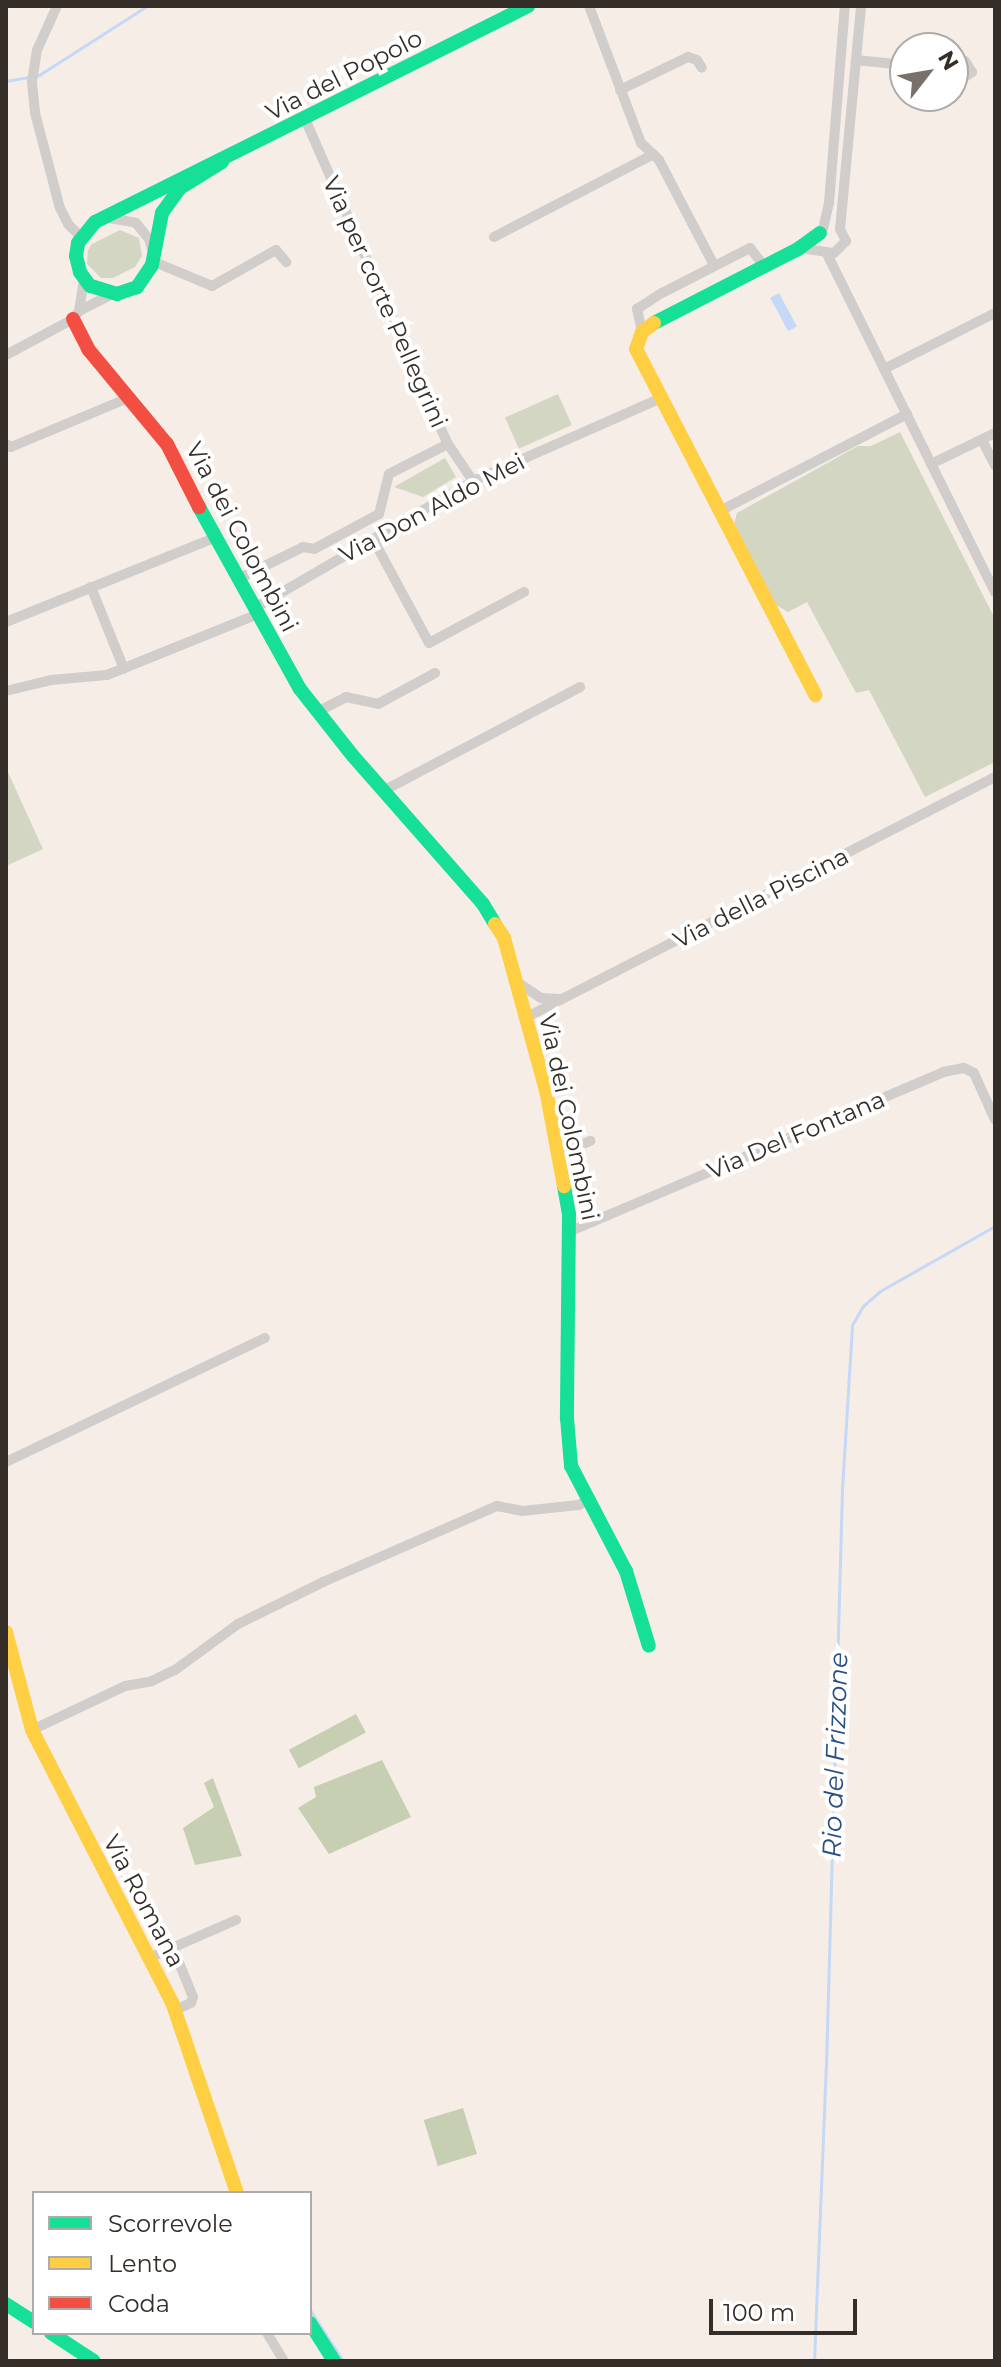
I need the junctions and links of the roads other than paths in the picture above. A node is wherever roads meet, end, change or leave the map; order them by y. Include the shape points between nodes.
1 (57, 6) edge
2 (528, 6) edge
3 (589, 6) edge
4 (845, 6) edge
5 (861, 6) edge
6 (856, 60) junction
7 (889, 63) edge
8 (702, 68) dead end
9 (620, 90) junction
10 (305, 119) junction
11 (654, 154) junction
12 (222, 162) junction
13 (108, 218) junction
14 (840, 229) junction
15 (822, 231) junction
16 (81, 237) junction
17 (494, 237) dead end
18 (798, 249) junction
19 (842, 249) junction
20 (824, 251) junction
21 (152, 256) junction
22 (286, 262) dead end
23 (714, 265) junction
24 (764, 266) junction
25 (84, 278) junction
26 (842, 279) junction
27 (113, 294) junction
28 (995, 313) edge
29 (76, 315) junction
30 (642, 332) junction
31 (6, 355) edge
32 (884, 369) junction
33 (128, 398) junction
34 (659, 399) junction
35 (907, 414) junction
36 (995, 433) edge
37 (982, 440) junction
38 (6, 444) edge
39 (448, 444) junction
40 (931, 464) junction
41 (995, 466) edge
42 (473, 481) junction
43 (718, 512) junction
44 (214, 538) junction
45 (373, 539) junction
46 (990, 568) edge
47 (238, 579) junction
48 (91, 587) junction
49 (524, 592) dead end
50 (995, 592) edge
51 (256, 611) junction
52 (6, 622) edge
53 (124, 669) junction
54 (435, 673) dead end
55 (580, 687) dead end
56 (6, 691) edge
57 (815, 695) dead end
58 (317, 712) junction
59 (995, 777) edge
60 (383, 791) junction
61 (517, 982) junction
62 (573, 996) junction
63 (527, 1017) junction
64 (995, 1120) edge
65 (590, 1141) dead end
66 (558, 1154) junction
67 (571, 1231) junction
68 (265, 1338) dead end
69 (6, 1462) edge
70 (586, 1500) junction
71 (6, 1632) edge
72 (649, 1646) dead end
73 (32, 1730) junction
74 (236, 1920) dead end
75 (173, 1948) junction
76 (149, 1958) junction
77 (175, 2010) junction
78 (236, 2191) edge
79 (6, 2304) edge
80 (32, 2321) edge
81 (312, 2326) edge
82 (54, 2335) edge
83 (268, 2335) edge
84 (94, 2361) edge
85 (284, 2361) edge
86 (334, 2361) edge

1 - 16 street via 32,83 38,129 60,208
2 - 10 street, Via del Popolo
3 - 9 street
4 - 15 street via 829,203
5 - 6 street
6 - 7 street
6 - 14 street
8 - 9 street via 688,57
9 - 11 street via 641,143
10 - 12 street, Via del Popolo
10 - 39 street, Via per corte Pellegrini
11 - 17 street
11 - 23 street
12 - 13 street, Via del Popolo
12 - 21 street, Via del Popolo via 180,188 162,213
13 - 16 street, Via del Popolo via 95,222
13 - 21 street via 136,223 149,239
14 - 15 street
14 - 19 street via 846,241
15 - 18 street
15 - 20 street via 818,242
16 - 25 street via 76,256
18 - 20 street
18 - 24 street
19 - 20 street
19 - 26 street
20 - 26 street
21 - 22 street via 212,286 276,250
21 - 27 street, Via del Popolo via 147,277 137,287
23 - 24 street via 750,248
23 - 30 street via 641,305 637,309
24 - 30 street
25 - 27 street via 90,286
25 - 29 street
26 - 32 street
27 - 29 street
28 - 32 street
29 - 31 street
29 - 33 street, Via dei Colombini via 88,349
30 - 34 street via 636,349
32 - 35 street
33 - 38 street via 11,447
33 - 44 street, Via dei Colombini via 167,444
34 - 42 street, Via Don Aldo Mei
34 - 43 street
35 - 40 street
35 - 43 street
36 - 37 street
37 - 40 street
37 - 41 street
39 - 42 street, Via per corte Pellegrini
39 - 47 street via 389,474 379,514 314,549 303,547
40 - 46 street
42 - 45 street, Via Don Aldo Mei
43 - 57 street
44 - 47 street, Via dei Colombini
44 - 48 street
45 - 49 street via 429,643
45 - 51 street, Via Don Aldo Mei
46 - 50 street
47 - 51 street, Via dei Colombini
48 - 52 street
48 - 53 street
51 - 53 street, Via Don Aldo Mei
51 - 58 street, Via dei Colombini
53 - 56 street, Via Don Aldo Mei
54 - 58 street via 378,704 346,697
55 - 60 street
58 - 60 street, Via dei Colombini
59 - 62 street, Via della Piscina
60 - 61 street, Via dei Colombini via 493,919
61 - 62 street via 541,998
61 - 63 street, Via dei Colombini
62 - 63 street, Via della Piscina
63 - 66 street, Via dei Colombini
64 - 67 street, Via Del Fontana via 974,1073 964,1068 943,1072
65 - 66 street
66 - 67 street, Via dei Colombini
67 - 70 street, Via dei Colombini via 568,1451
68 - 69 street
70 - 72 street, Via dei Colombini via 626,1571
70 - 73 street via 567,1507 522,1511 497,1506 484,1511 238,1624 175,1670 125,1686
71 - 73 street, Via Romana
73 - 76 street, Via Romana
74 - 75 street
75 - 76 street
75 - 77 street via 193,1997
76 - 77 street, Via Romana
77 - 78 street, Via Romana
79 - 80 street
81 - 86 street
82 - 84 street
83 - 85 street

